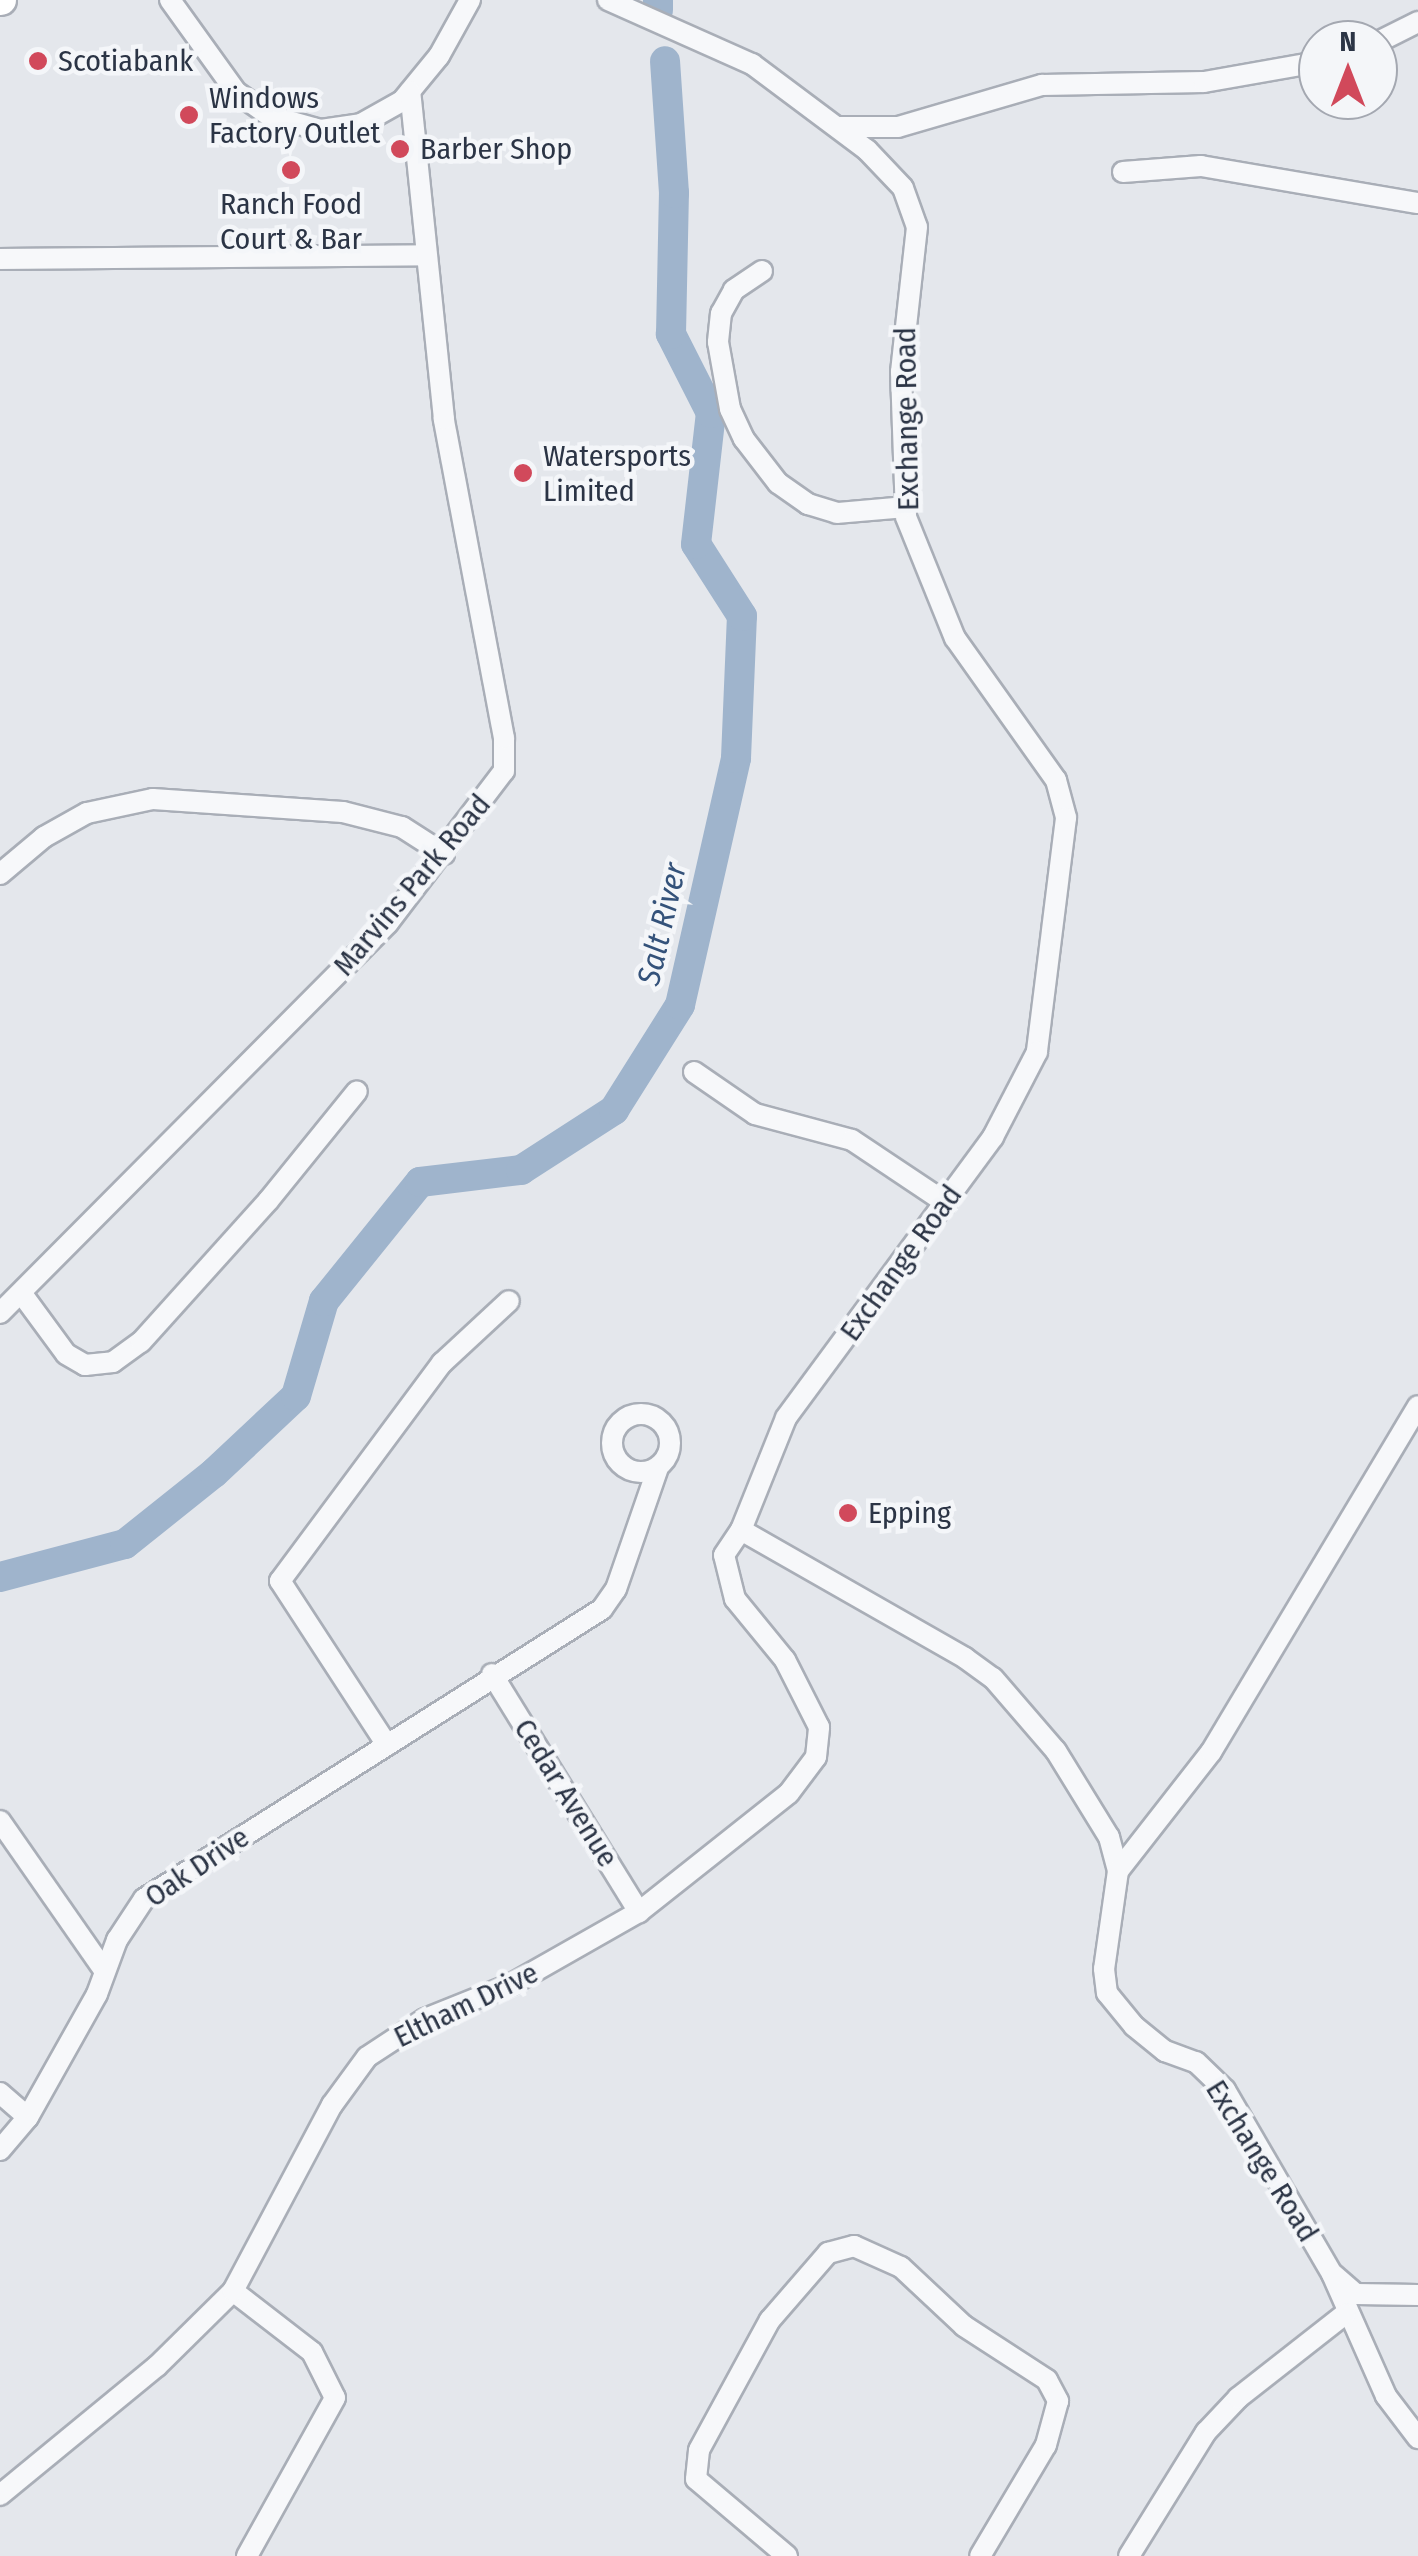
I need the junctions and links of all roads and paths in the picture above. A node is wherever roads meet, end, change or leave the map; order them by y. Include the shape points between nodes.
1 (170, 0) edge
2 (470, 0) edge
3 (608, 0) edge
4 (1298, 66) edge
5 (410, 92) junction
6 (836, 127) junction
7 (1123, 172) dead end
8 (1418, 203) edge
9 (423, 255) junction
10 (0, 258) edge
11 (762, 272) dead end
12 (905, 507) junction
13 (444, 854) junction
14 (0, 874) edge
15 (694, 1072) dead end
16 (356, 1091) dead end
17 (946, 1203) junction
18 (22, 1294) junction
19 (510, 1301) dead end
20 (0, 1314) edge
21 (1418, 1406) edge
22 (658, 1468) junction
23 (633, 1472) junction
24 (646, 1497) junction
25 (740, 1530) junction
26 (492, 1674) junction
27 (387, 1746) junction
28 (0, 1821) edge
29 (1118, 1871) junction
30 (639, 1912) junction
31 (104, 1970) junction
32 (0, 2093) edge
33 (28, 2117) junction
34 (0, 2150) edge
35 (1332, 2274) junction
36 (233, 2292) junction
37 (1418, 2295) edge
38 (1345, 2314) junction
39 (1418, 2438) edge
40 (0, 2495) edge
41 (247, 2556) edge
42 (787, 2556) edge
43 (980, 2556) edge
44 (1129, 2556) edge

1 - 5 street via 236,92 270,116 340,130 380,115
2 - 5 street
3 - 6 street, Exchange Road via 752,64
4 - 6 street via 1204,82 1042,84 898,127
5 - 9 street, Marvins Park Road
6 - 12 street, Exchange Road via 890,174 914,208 916,248 906,284 901,372
7 - 8 street via 1200,166
9 - 10 street
9 - 13 street, Marvins Park Road via 444,419 506,761 498,784
11 - 12 street via 734,290 721,312 718,342 730,409 744,439 778,483 808,504 837,513
12 - 17 street, Exchange Road via 942,612 983,684 1056,780 1066,818 1037,1052 993,1137
13 - 14 street via 402,826 343,812 153,799 86,814 44,837
13 - 18 street, Marvins Park Road via 388,923
15 - 17 street via 755,1114 852,1140
16 - 18 street via 268,1201 141,1342 113,1362 85,1364 66,1354
17 - 25 street, Exchange Road via 786,1418
18 - 20 street, Marvins Park Road
19 - 27 street via 442,1362 280,1581
21 - 29 street via 1211,1752
22 - 23 street
22 - 23 street via 668,1456 668,1432 651,1416 634,1415 614,1431 612,1448
22 - 24 street, Oak Drive
23 - 24 street
24 - 26 street, Oak Drive via 616,1589 602,1609
25 - 29 street, Exchange Road via 992,1678 1056,1751 1109,1837
25 - 30 street, Eltham Drive via 724,1555 735,1599 808,1700 819,1727 816,1757 752,1826
26 - 27 street, Oak Drive
26 - 30 street, Cedar Avenue
27 - 31 street, Oak Drive via 159,1888 131,1914
28 - 31 street
29 - 35 street, Exchange Road via 1106,1948 1107,1993 1149,2038 1196,2062 1225,2090
30 - 36 street, Eltham Drive via 512,1984 425,2019 367,2057 332,2105
31 - 33 street, Oak Drive
32 - 33 street
33 - 34 street, Oak Drive
35 - 37 street via 1356,2294
35 - 38 street, Exchange Road
36 - 40 street, Eltham Drive via 156,2366
36 - 41 street via 312,2352 335,2398
38 - 39 street, Exchange Road via 1386,2396
38 - 44 street via 1238,2398 1206,2432
42 - 43 street via 696,2479 698,2450 770,2320 828,2253 854,2246 901,2267 964,2326 1046,2380 1058,2401 1046,2445

